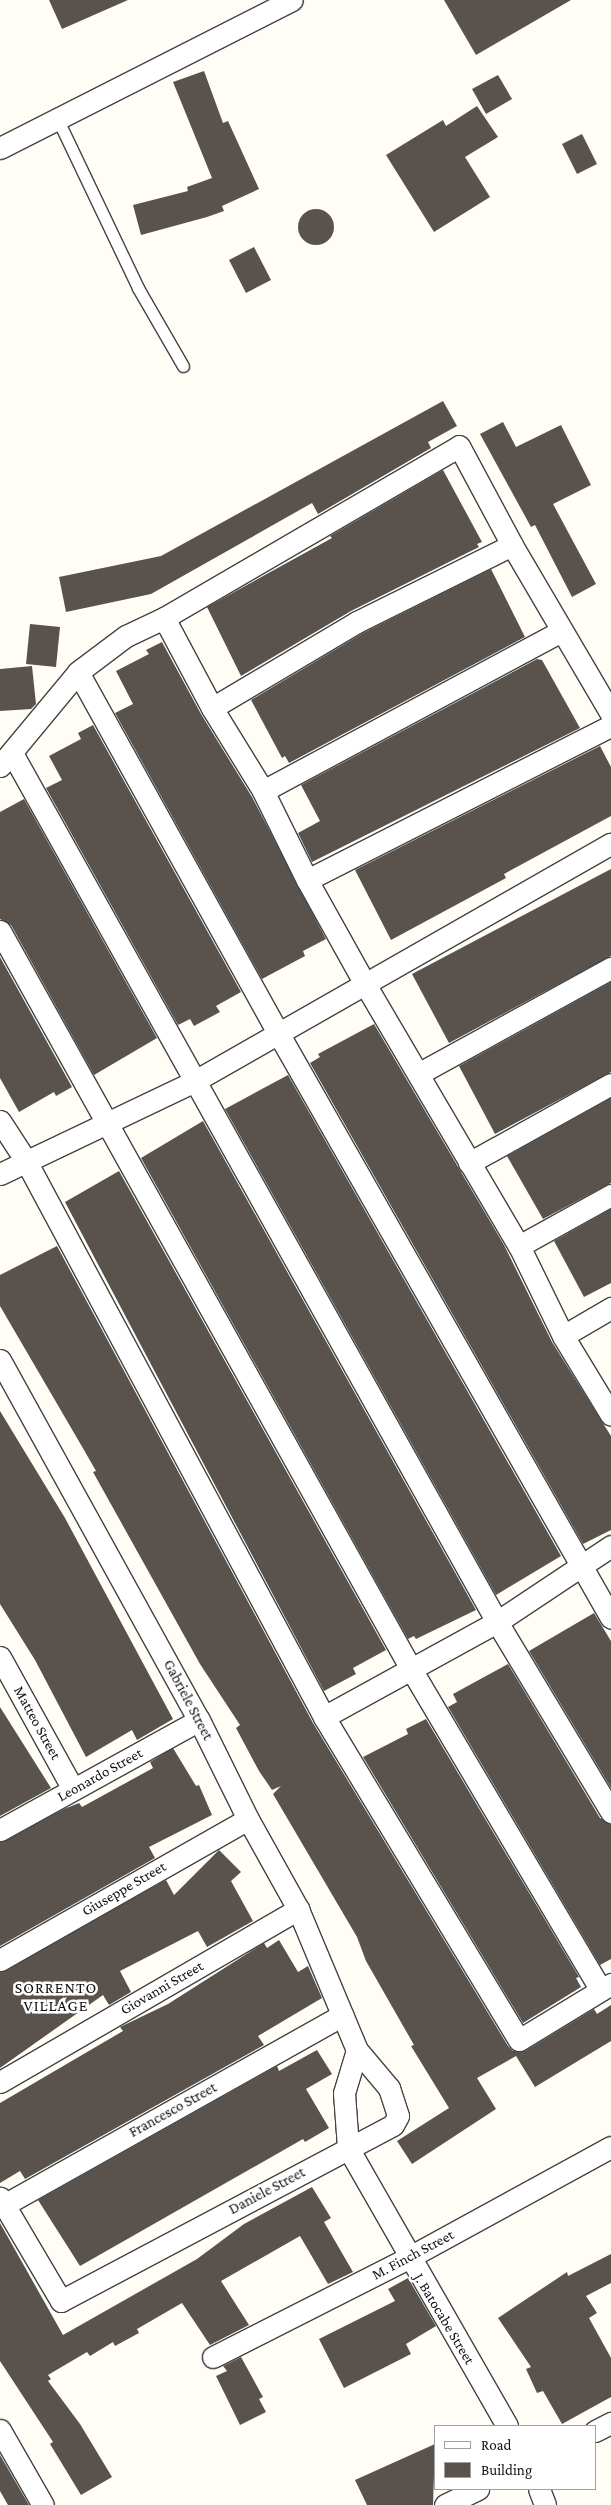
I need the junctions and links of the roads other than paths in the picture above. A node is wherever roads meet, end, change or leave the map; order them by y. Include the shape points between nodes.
1 (292, 0) edge
2 (58, 120) junction
3 (0, 148) edge
4 (183, 366) dead end
5 (512, 546) junction
6 (164, 618) junction
7 (562, 631) junction
8 (78, 672) junction
9 (212, 708) junction
10 (611, 714) edge
11 (611, 726) edge
12 (6, 760) edge
13 (263, 791) junction
14 (611, 844) edge
15 (307, 880) junction
16 (0, 931) edge
17 (611, 968) edge
18 (365, 984) junction
19 (277, 1031) junction
20 (418, 1074) junction
21 (194, 1082) junction
22 (611, 1084) edge
23 (0, 1121) edge
24 (107, 1126) junction
25 (26, 1161) junction
26 (469, 1163) junction
27 (0, 1174) edge
28 (611, 1195) edge
29 (520, 1246) junction
30 (611, 1308) edge
31 (563, 1336) junction
32 (0, 1360) edge
33 (611, 1415) edge
34 (611, 1546) edge
35 (581, 1566) junction
36 (611, 1618) edge
37 (497, 1622) junction
38 (0, 1657) edge
39 (412, 1669) junction
40 (324, 1717) junction
41 (200, 1720) junction
42 (73, 1789) junction
43 (611, 1812) edge
44 (248, 1819) junction
45 (0, 1830) edge
46 (298, 1909) junction
47 (0, 1960) edge
48 (606, 1987) edge
49 (342, 2015) junction
50 (357, 2050) junction
51 (0, 2082) edge
52 (611, 2146) edge
53 (351, 2153) junction
54 (2, 2202) edge
55 (408, 2258) junction
56 (213, 2357) dead end
57 (611, 2423) edge
58 (506, 2425) edge
59 (0, 2430) edge
60 (596, 2430) edge
61 (476, 2490) edge
62 (539, 2490) edge
63 (43, 2505) edge
64 (445, 2505) edge
65 (545, 2505) edge

1 - 2 street
2 - 3 street
2 - 4 lane via 138,288
5 - 6 street via 460,446
5 - 7 street
5 - 9 street via 357,622
6 - 8 street via 126,636
6 - 9 street
7 - 10 street
7 - 13 street
8 - 12 street
8 - 19 street
9 - 13 street
11 - 15 street
12 - 21 street
13 - 15 street
14 - 18 street
15 - 18 street
16 - 24 street
17 - 20 street
18 - 19 street
18 - 20 street
19 - 21 street
19 - 35 street
20 - 26 street
21 - 24 street
21 - 37 street
22 - 26 street
23 - 25 street
24 - 25 street
24 - 39 street
25 - 27 street
25 - 40 street
26 - 29 street
28 - 29 street
29 - 31 street
30 - 31 street
31 - 33 street
32 - 41 street, Gabriele Street
34 - 35 street
35 - 36 street
35 - 37 street
37 - 39 street
37 - 43 street
38 - 42 street, Matteo Street
39 - 40 street
39 - 48 street
40 - 48 street via 519,2040
41 - 42 street, Leonardo Street
41 - 44 street, Gabriele Street
42 - 45 street, Leonardo Street
44 - 46 street, Gabriele Street
44 - 47 street, Giuseppe Street
46 - 49 street, Gabriele Street
46 - 51 street, Giovanni Street
49 - 50 street, Gabriele Street
49 - 54 street, Francesco Street
50 - 53 street via 344,2093
50 - 53 street, Daniele Street via 390,2088 398,2116 393,2124
52 - 55 street, M. Finch Street
53 - 54 street, Daniele Street via 61,2301
53 - 55 street, J. Batocabe Street
55 - 56 street, M. Finch Street
55 - 58 street, J. Batocabe Street
57 - 60 street
59 - 63 street
61 - 64 street
62 - 65 street

